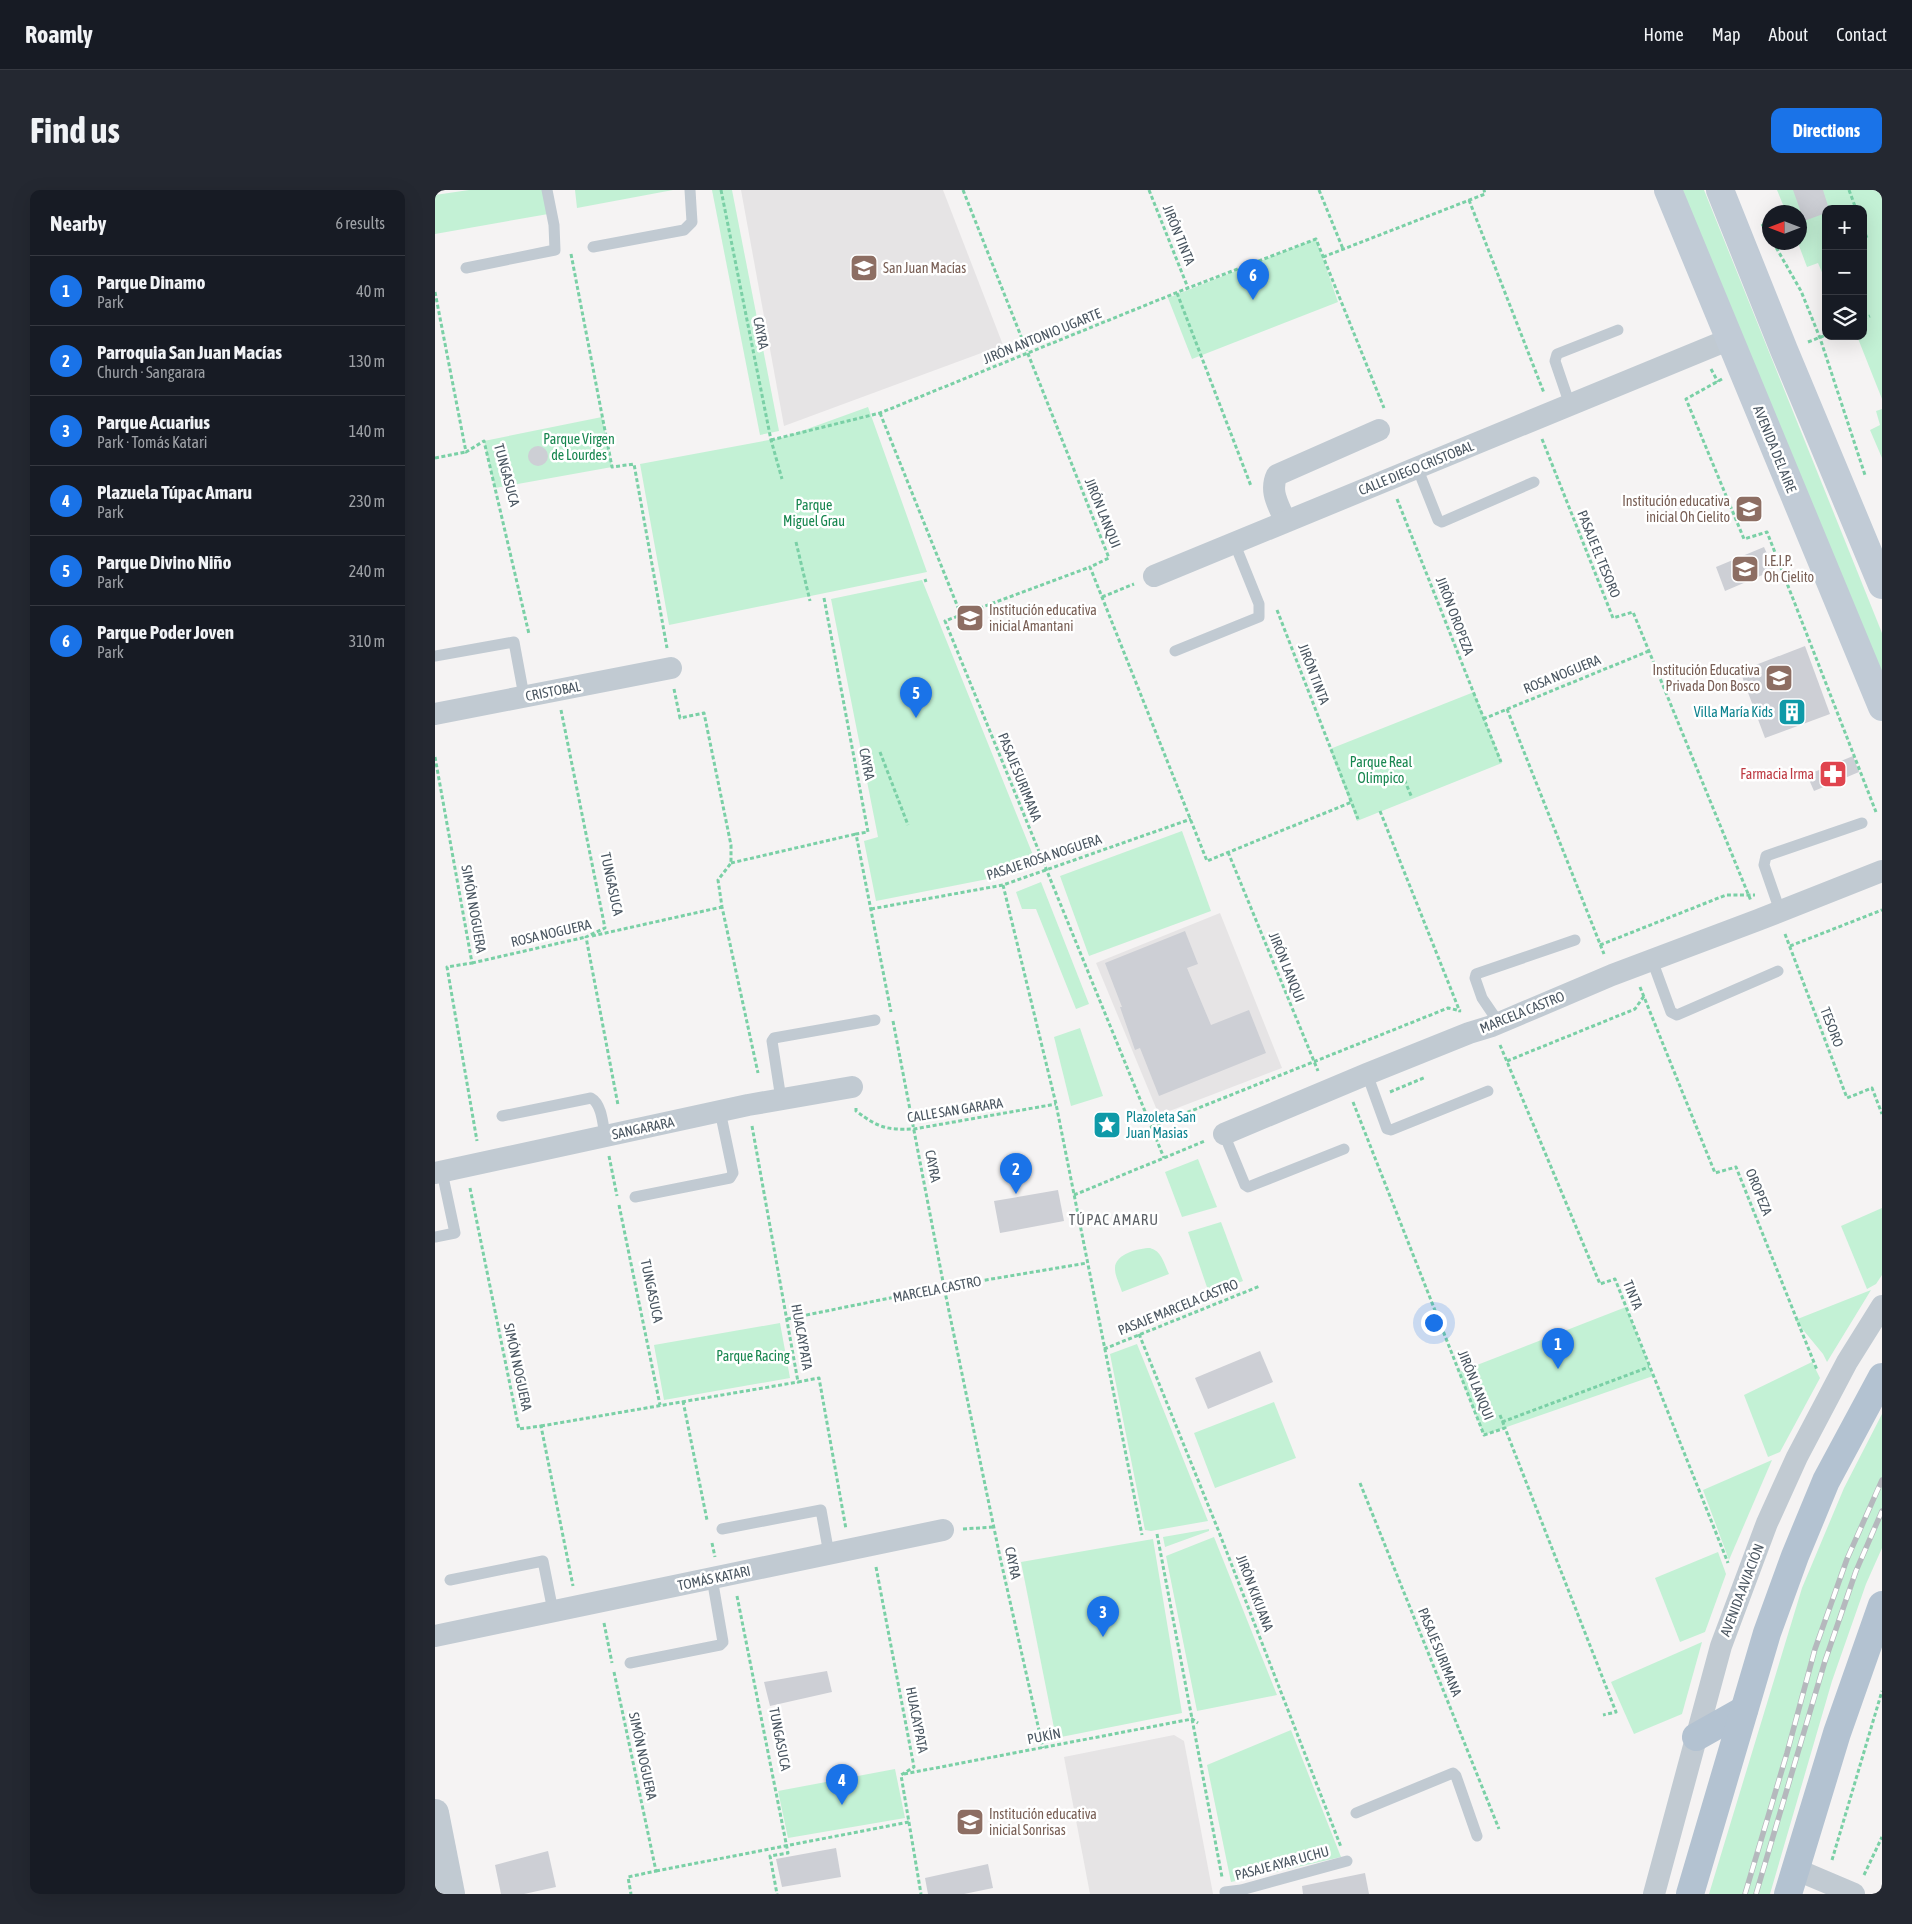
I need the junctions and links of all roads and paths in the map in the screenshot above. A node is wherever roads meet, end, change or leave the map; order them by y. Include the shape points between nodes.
1 (547, 190) edge
2 (690, 190) edge
3 (721, 190) edge
4 (963, 190) edge
5 (1149, 190) edge
6 (1319, 190) edge
7 (1668, 190) edge
8 (1720, 190) edge
9 (1849, 190) edge
10 (1485, 192) edge
11 (1469, 200) junction
12 (1855, 205) edge
13 (593, 247) dead end
14 (1343, 249) junction
15 (1778, 250) edge
16 (1323, 257) junction
17 (466, 268) dead end
18 (1188, 288) junction
19 (435, 292) edge
20 (1177, 293) junction
21 (1870, 316) dead end
22 (1867, 317) edge
23 (1618, 330) dead end
24 (1730, 339) junction
25 (1027, 354) junction
26 (1741, 367) junction
27 (1552, 412) junction
28 (880, 413) junction
29 (1383, 424) joint
30 (771, 440) junction
31 (466, 452) junction
32 (435, 458) edge
33 (1417, 467) junction
34 (781, 479) dead end
35 (1389, 479) junction
36 (1867, 481) dead end
37 (1534, 482) dead end
38 (1253, 492) dead end
39 (1285, 521) junction
40 (796, 542) dead end
41 (1234, 542) junction
42 (1090, 567) junction
43 (1153, 576) joint
44 (1882, 585) edge
45 (1102, 597) junction
46 (824, 598) dead end
47 (810, 600) dead end
48 (1277, 610) dead end
49 (961, 615) junction
50 (530, 637) dead end
51 (1175, 650) dead end
52 (1649, 651) junction
53 (435, 656) edge
54 (671, 668) dead end
55 (557, 690) junction
56 (524, 696) junction
57 (1882, 707) edge
58 (1507, 708) junction
59 (435, 714) edge
60 (1483, 719) junction
61 (880, 752) dead end
62 (435, 757) edge
63 (1501, 762) dead end
64 (1402, 774) dead end
65 (1412, 798) dead end
66 (1352, 802) junction
67 (1380, 811) dead end
68 (1879, 819) dead end
69 (1191, 820) junction
70 (1358, 820) dead end
71 (1862, 823) dead end
72 (908, 825) dead end
73 (856, 834) junction
74 (1228, 852) junction
75 (731, 863) dead end
76 (1046, 870) junction
77 (1882, 871) edge
78 (1003, 885) junction
79 (1748, 896) junction
80 (722, 907) dead end
81 (871, 909) junction
82 (1772, 909) junction
83 (1882, 910) edge
84 (586, 937) junction
85 (1575, 940) dead end
86 (1600, 945) junction
87 (1789, 946) junction
88 (472, 962) junction
89 (1632, 968) junction
90 (1778, 971) dead end
91 (1460, 1011) junction
92 (875, 1020) dead end
93 (1495, 1026) junction
94 (1469, 1033) junction
95 (1491, 1049) dead end
96 (1314, 1062) junction
97 (1367, 1074) junction
98 (1429, 1076) dead end
99 (852, 1087) joint
100 (1335, 1087) junction
101 (1488, 1091) dead end
102 (1376, 1098) junction
103 (781, 1099) junction
104 (1056, 1104) junction
105 (748, 1105) junction
106 (720, 1111) junction
107 (1356, 1112) junction
108 (1882, 1114) edge
109 (502, 1116) dead end
110 (1151, 1127) junction
111 (914, 1129) junction
112 (614, 1134) junction
113 (1224, 1134) junction
114 (1344, 1149) dead end
115 (1164, 1158) junction
116 (473, 1165) junction
117 (439, 1172) edge
118 (1074, 1195) junction
119 (635, 1197) dead end
120 (435, 1237) edge
121 (1087, 1263) junction
122 (1260, 1286) dead end
123 (944, 1287) junction
124 (1882, 1306) edge
125 (787, 1319) junction
126 (1139, 1334) junction
127 (1104, 1349) junction
128 (1649, 1367) junction
129 (1882, 1377) edge
130 (798, 1382) junction
131 (1828, 1397) junction
132 (683, 1401) junction
133 (660, 1405) junction
134 (1500, 1415) dead end
135 (1503, 1422) junction
136 (541, 1426) junction
137 (1505, 1428) junction
138 (1360, 1483) dead end
139 (994, 1527) junction
140 (709, 1528) dead end
141 (722, 1529) dead end
142 (943, 1530) joint
143 (1157, 1534) dead end
144 (1142, 1535) dead end
145 (711, 1538) dead end
146 (872, 1545) junction
147 (840, 1552) junction
148 (721, 1576) junction
149 (450, 1580) dead end
150 (1740, 1594) junction
151 (599, 1602) junction
152 (1882, 1605) edge
153 (577, 1606) junction
154 (553, 1612) junction
155 (435, 1636) edge
156 (630, 1662) dead end
157 (1882, 1691) edge
158 (1744, 1710) junction
159 (1603, 1716) dead end
160 (1192, 1719) junction
161 (1198, 1723) dead end
162 (1696, 1737) junction
163 (1043, 1748) junction
164 (901, 1775) junction
165 (435, 1813) edge
166 (1356, 1813) dead end
167 (909, 1822) junction
168 (1499, 1829) dead end
169 (1477, 1836) dead end
170 (1882, 1836) edge
171 (786, 1846) junction
172 (1347, 1861) joint
173 (656, 1871) junction
174 (1792, 1882) edge
175 (1826, 1882) junction
176 (1858, 1886) edge
177 (1225, 1892) joint
178 (451, 1894) edge
179 (631, 1894) edge
180 (777, 1894) edge
181 (921, 1894) edge
182 (1654, 1894) edge
183 (1690, 1894) edge

1 - 17 lane via 555,250
2 - 13 lane via 692,222 684,230
3 - 30 path, CAYRA
4 - 25 path, JIRÓN LANQUI
5 - 18 path, JIRÓN TINTA
6 - 14 path
7 - 24 main road, AVENIDA DEL AIRE
8 - 44 main road
9 - 12 path
10 - 11 path
11 - 14 path
11 - 27 path, PASAJE EL TESORO
14 - 16 path
15 - 36 path via 1801,291 1820,338
16 - 18 path, JIRÓN ANTONIO UGARTE via 1316,239
16 - 29 path
18 - 20 path, JIRÓN ANTONIO UGARTE
19 - 31 path
20 - 25 path, JIRÓN ANTONIO UGARTE
20 - 38 path
21 - 22 path
23 - 27 lane via 1557,354
24 - 26 main road, AVENIDA DEL AIRE
24 - 27 street, CALLE DIEGO CRISTOBAL
25 - 28 path, JIRÓN ANTONIO UGARTE
25 - 42 path, JIRÓN LANQUI via 1109,558
26 - 57 main road, AVENIDA DEL AIRE
26 - 68 path via 1686,399 1744,539 1767,532
27 - 33 street, CALLE DIEGO CRISTOBAL
27 - 52 path, PASAJE EL TESORO via 1613,618 1633,612
28 - 30 path, JIRÓN ANTONIO UGARTE
28 - 49 path
29 - 39 street via 1277,475 1273,490
30 - 34 path, CAYRA
31 - 32 path
31 - 50 path, TUNGASUCA via 484,441
33 - 35 street, CALLE DIEGO CRISTOBAL
33 - 37 lane via 1438,520 1442,522
35 - 39 street, CALLE DIEGO CRISTOBAL
35 - 60 path, JIRÓN OROPEZA
39 - 41 street, CALLE DIEGO CRISTOBAL
40 - 47 path
41 - 43 street, CALLE DIEGO CRISTOBAL
41 - 51 lane via 1259,604 1259,617
42 - 45 path
42 - 49 path, PASAJE SURIMANA
43 - 45 path
45 - 69 path
46 - 73 path, CAYRA via 868,832
48 - 66 path, JIRÓN TINTA
49 - 76 path, PASAJE SURIMANA via 944,619
52 - 58 path, ROSA NOGUERA
52 - 79 path, PASAJE EL TESORO
53 - 56 lane via 514,642
54 - 55 street, CRISTOBAL
55 - 56 street, CRISTOBAL
55 - 84 path, TUNGASUCA via 605,928
56 - 59 street, CRISTOBAL
58 - 60 path, ROSA NOGUERA
58 - 86 path
60 - 63 path, JIRÓN OROPEZA
61 - 72 path
62 - 88 path, SIMÓN NOGUERA
64 - 65 path
66 - 70 path, JIRÓN TINTA
66 - 74 path
67 - 91 path
69 - 74 path via 1207,861
69 - 76 path, PASAJE ROSA NOGUERA
71 - 82 lane via 1767,856 1763,865
73 - 75 path
73 - 81 path, CAYRA
74 - 96 path, JIRÓN LANQUI
76 - 78 path, PASAJE ROSA NOGUERA
76 - 110 path, PASAJE SURIMANA
77 - 82 street, MARCELA CASTRO
78 - 81 path, PASAJE ROSA NOGUERA
78 - 104 path
79 - 82 path, PASAJE EL TESORO
79 - 82 path
79 - 86 path via 1726,895
80 - 84 path, ROSA NOGUERA
81 - 111 path, CAYRA
82 - 87 path, TESORO
82 - 89 street, MARCELA CASTRO
83 - 87 path
84 - 88 path, ROSA NOGUERA
84 - 112 path, TUNGASUCA
85 - 93 lane via 1477,974 1475,978
86 - 89 path
87 - 108 path, TESORO via 1847,1098 1872,1088
88 - 116 path, SIMÓN NOGUERA via 447,967
89 - 90 lane via 1677,1016
89 - 93 street, MARCELA CASTRO
89 - 131 path, OROPEZA via 1715,1174 1737,1167
91 - 93 path
91 - 94 path
91 - 96 path via 1448,1008
92 - 103 lane via 774,1038
93 - 94 street, MARCELA CASTRO
93 - 95 path
93 - 128 path, TINTA via 1600,1284 1615,1279
94 - 97 street, MARCELA CASTRO
96 - 100 path, JIRÓN LANQUI
96 - 110 path
97 - 100 street, MARCELA CASTRO
97 - 102 lane
98 - 102 path
99 - 103 street, SANGARARA
99 - 111 path, CALLE SAN GARARA via 857,1111 876,1125 898,1130
100 - 107 path, JIRÓN LANQUI
100 - 113 street, MARCELA CASTRO
101 - 102 lane via 1391,1130 1387,1129
102 - 107 path
103 - 105 street, SANGARARA
104 - 111 path, CALLE SAN GARARA
104 - 118 path
105 - 106 street, SANGARARA
105 - 125 path, HUACAYPATA
106 - 112 street, SANGARARA
106 - 119 lane via 733,1173 730,1178
107 - 137 path, JIRÓN LANQUI via 1484,1435
109 - 112 lane via 591,1098
110 - 115 path, PASAJE SURIMANA
111 - 123 path, CAYRA
112 - 116 street, SANGARARA
112 - 133 path, TUNGASUCA
113 - 114 lane via 1248,1187
113 - 115 path
115 - 118 path
116 - 117 street, SANGARARA
116 - 136 path, SIMÓN NOGUERA via 519,1429
117 - 120 lane via 455,1233
118 - 121 path
121 - 123 path, MARCELA CASTRO
121 - 127 path
122 - 126 path, PASAJE MARCELA CASTRO
123 - 125 path, MARCELA CASTRO
123 - 139 path, CAYRA
124 - 131 street, AVENIDA AVIACIÓN
125 - 130 path, HUACAYPATA
126 - 127 path, PASAJE MARCELA CASTRO
126 - 172 path, JIRÓN KIKIJANA
127 - 144 path
128 - 135 path
128 - 150 path, TINTA
129 - 158 main road via 1826,1481 1767,1633
130 - 132 path
130 - 147 path, HUACAYPATA via 819,1378
131 - 150 street, AVENIDA AVIACIÓN via 1771,1515
132 - 133 path
132 - 140 path
133 - 136 path
134 - 135 path
135 - 137 path
136 - 153 path, SIMÓN NOGUERA
137 - 159 path, JIRÓN LANQUI via 1615,1712
138 - 168 path, PASAJE SURIMANA
139 - 142 path
139 - 163 path, CAYRA
141 - 147 lane via 821,1510
142 - 146 street, TOMÁS KATARI
143 - 160 path
145 - 148 path, TUNGASUCA
146 - 147 street, TOMÁS KATARI
146 - 164 path, HUACAYPATA via 914,1766
147 - 148 street, TOMÁS KATARI
148 - 151 street, TOMÁS KATARI
148 - 156 lane via 723,1642 720,1645
148 - 171 path, TUNGASUCA
149 - 154 lane via 543,1562
150 - 162 street, AVENIDA AVIACIÓN via 1721,1646
151 - 153 street, TOMÁS KATARI
151 - 173 path, SIMÓN NOGUERA
152 - 174 main road via 1837,1733
153 - 154 street, TOMÁS KATARI
154 - 155 street, TOMÁS KATARI
157 - 175 path
158 - 162 main road
158 - 183 main road
160 - 161 path
160 - 163 path, PUKÍN
160 - 177 path
162 - 182 street, AVENIDA AVIACIÓN
163 - 164 path, PUKÍN
164 - 167 path
165 - 178 street
166 - 169 lane via 1453,1774
167 - 171 path
167 - 181 path
170 - 176 path
171 - 173 path
171 - 180 path via 788,1853 770,1856
172 - 177 lane, PASAJE AYAR UCHU
173 - 179 path via 628,1877
174 - 175 street
175 - 176 street

